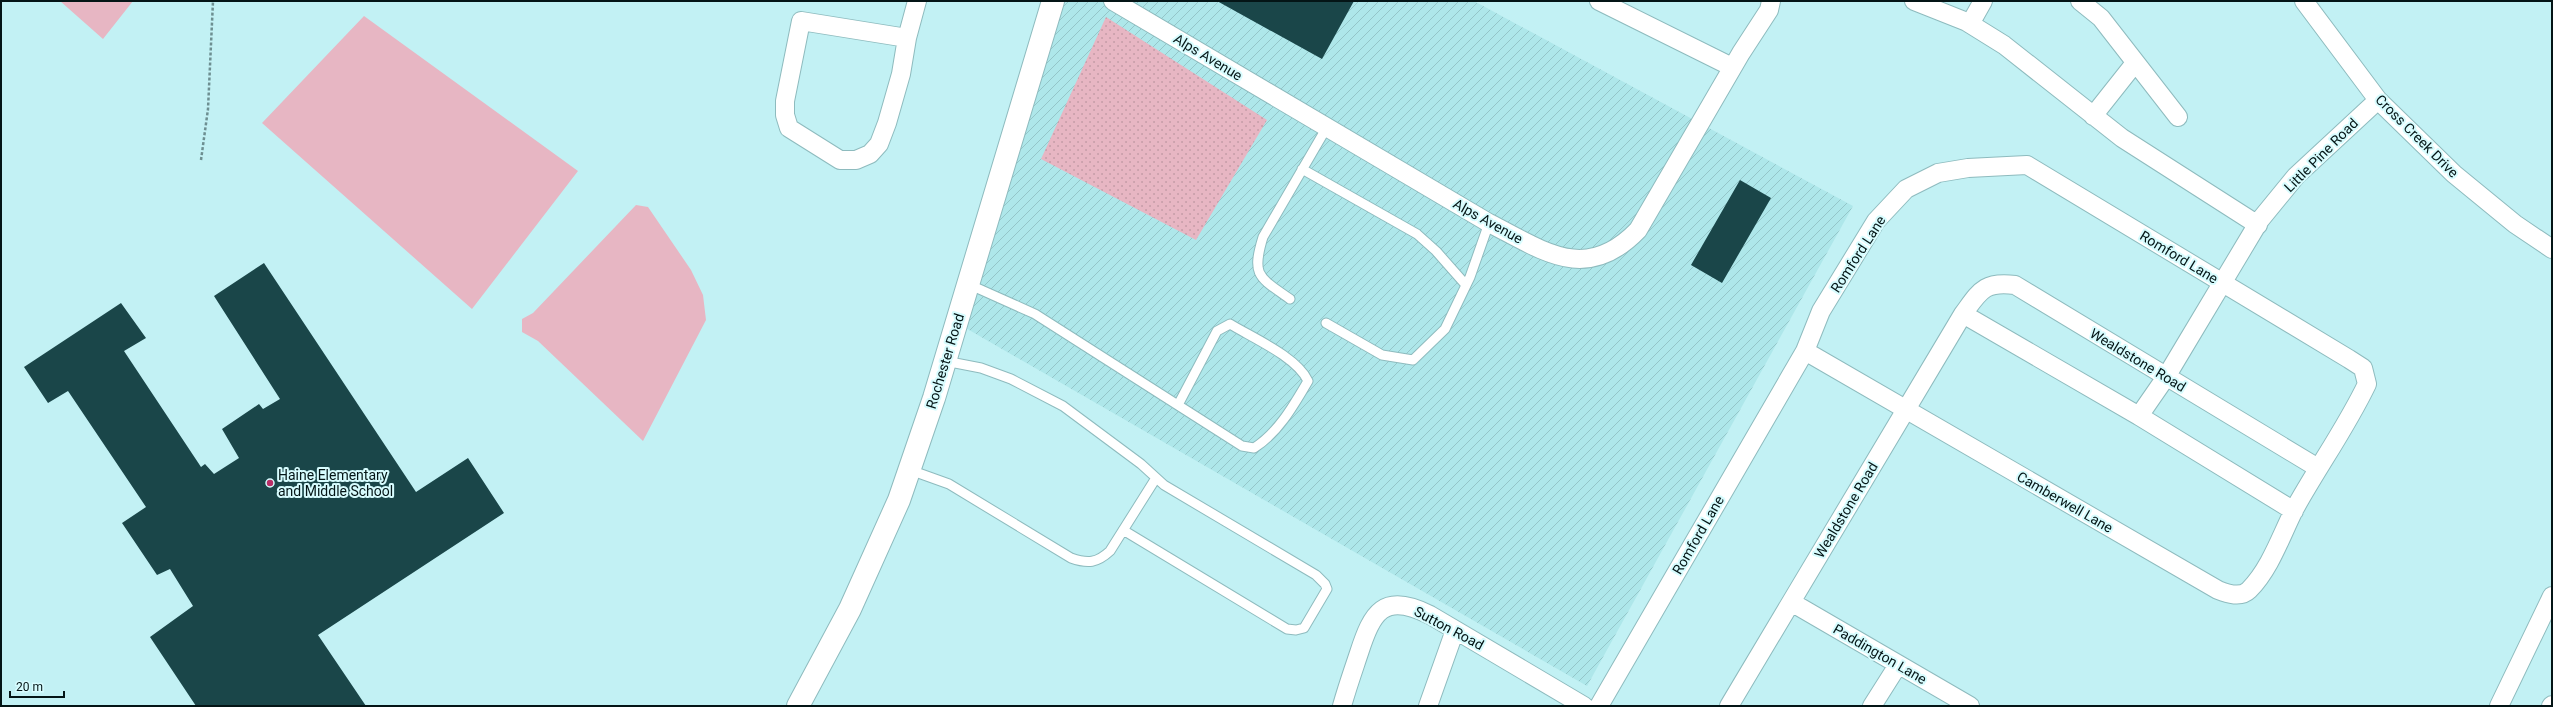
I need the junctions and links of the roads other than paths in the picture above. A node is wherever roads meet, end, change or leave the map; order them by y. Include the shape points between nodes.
1 (917, 1) edge
2 (1052, 1) edge
3 (1113, 1) edge
4 (1599, 1) edge
5 (1771, 1) edge
6 (1914, 1) edge
7 (1983, 1) edge
8 (2080, 1) edge
9 (2304, 1) edge
10 (1970, 24) junction
11 (907, 38) junction
12 (2135, 63) junction
13 (1732, 67) junction
14 (2378, 100) junction
15 (2093, 116) junction
16 (2178, 117) dead end
17 (1327, 127) junction
18 (1302, 169) junction
19 (1489, 223) junction
20 (2258, 225) junction
21 (2552, 250) edge
22 (2224, 283) junction
23 (968, 284) junction
24 (1466, 285) junction
25 (1290, 299) dead end
26 (1963, 314) junction
27 (1326, 323) dead end
28 (1805, 351) junction
29 (945, 360) junction
30 (2166, 377) junction
31 (1178, 405) junction
32 (1906, 410) junction
33 (2139, 416) junction
34 (2318, 468) junction
35 (910, 470) junction
36 (1156, 478) junction
37 (2294, 511) junction
38 (1123, 530) junction
39 (2552, 596) edge
40 (1791, 602) junction
41 (1455, 630) junction
42 (1898, 665) junction
43 (798, 706) edge
44 (1342, 706) edge
45 (1428, 706) edge
46 (1584, 706) edge
47 (1599, 706) edge
48 (1729, 706) edge
49 (1872, 706) edge
50 (1970, 706) edge
51 (2499, 706) edge

1 - 11 street
2 - 23 street, Rochester Road
3 - 17 street, Alps Avenue
4 - 13 street
5 - 13 street, Alps Avenue via 1769,10
6 - 10 street
7 - 10 street
8 - 12 street via 2101,18
9 - 14 street, Cross Creek Drive
10 - 15 street via 2004,45
11 - 11 street via 894,101 879,144 870,154 856,160 840,160 789,128 785,115 785,101 801,21
12 - 15 street
12 - 16 street
13 - 19 street, Alps Avenue via 1638,230 1623,246 1608,255 1568,259 1552,256
14 - 20 street, Little Pine Road via 2296,176
14 - 21 street, Cross Creek Drive via 2454,174 2515,224
15 - 20 street via 2122,138
17 - 18 lane
17 - 19 street, Alps Avenue
18 - 24 lane via 1417,234
18 - 25 lane via 1263,237 1258,254 1257,269 1265,282
19 - 24 lane
20 - 22 street, Little Pine Road
22 - 28 street, Romford Lane via 2027,165 1968,168 1938,173 1906,189 1876,221 1821,311
22 - 30 street, Little Pine Road
22 - 34 street, Romford Lane via 2362,368 2367,384 2358,405
23 - 29 street, Rochester Road
23 - 31 lane via 1035,314
24 - 27 lane via 1445,329 1413,360 1382,355
26 - 30 street, Wealdstone Road via 1982,288 2001,283 2015,285
26 - 32 street, Wealdstone Road
26 - 33 street
28 - 32 street, Camberwell Lane
28 - 47 street, Romford Lane
29 - 35 street, Rochester Road
29 - 36 lane via 981,368 1011,379 1063,406
30 - 33 street, Little Pine Road
30 - 34 street, Wealdstone Road
31 - 31 lane via 1242,446 1254,448 1263,443 1291,410 1308,381 1304,372 1294,363 1230,324 1217,331
32 - 37 street, Camberwell Lane via 2218,590 2232,595 2249,591 2265,568
32 - 40 street, Wealdstone Road
33 - 37 street
34 - 37 street, Romford Lane
35 - 38 lane via 949,484 1071,558 1082,562 1100,560 1110,551
35 - 43 street, Rochester Road via 850,609
36 - 38 lane
36 - 38 lane via 1179,495 1316,576 1325,584 1327,589 1304,628 1287,629
39 - 51 street
40 - 42 street, Paddington Lane
40 - 48 street, Wealdstone Road
41 - 44 street, Sutton Road via 1418,609 1405,606 1389,606 1376,613 1368,625
41 - 45 street
41 - 46 street, Sutton Road
42 - 49 street
42 - 50 street, Paddington Lane

